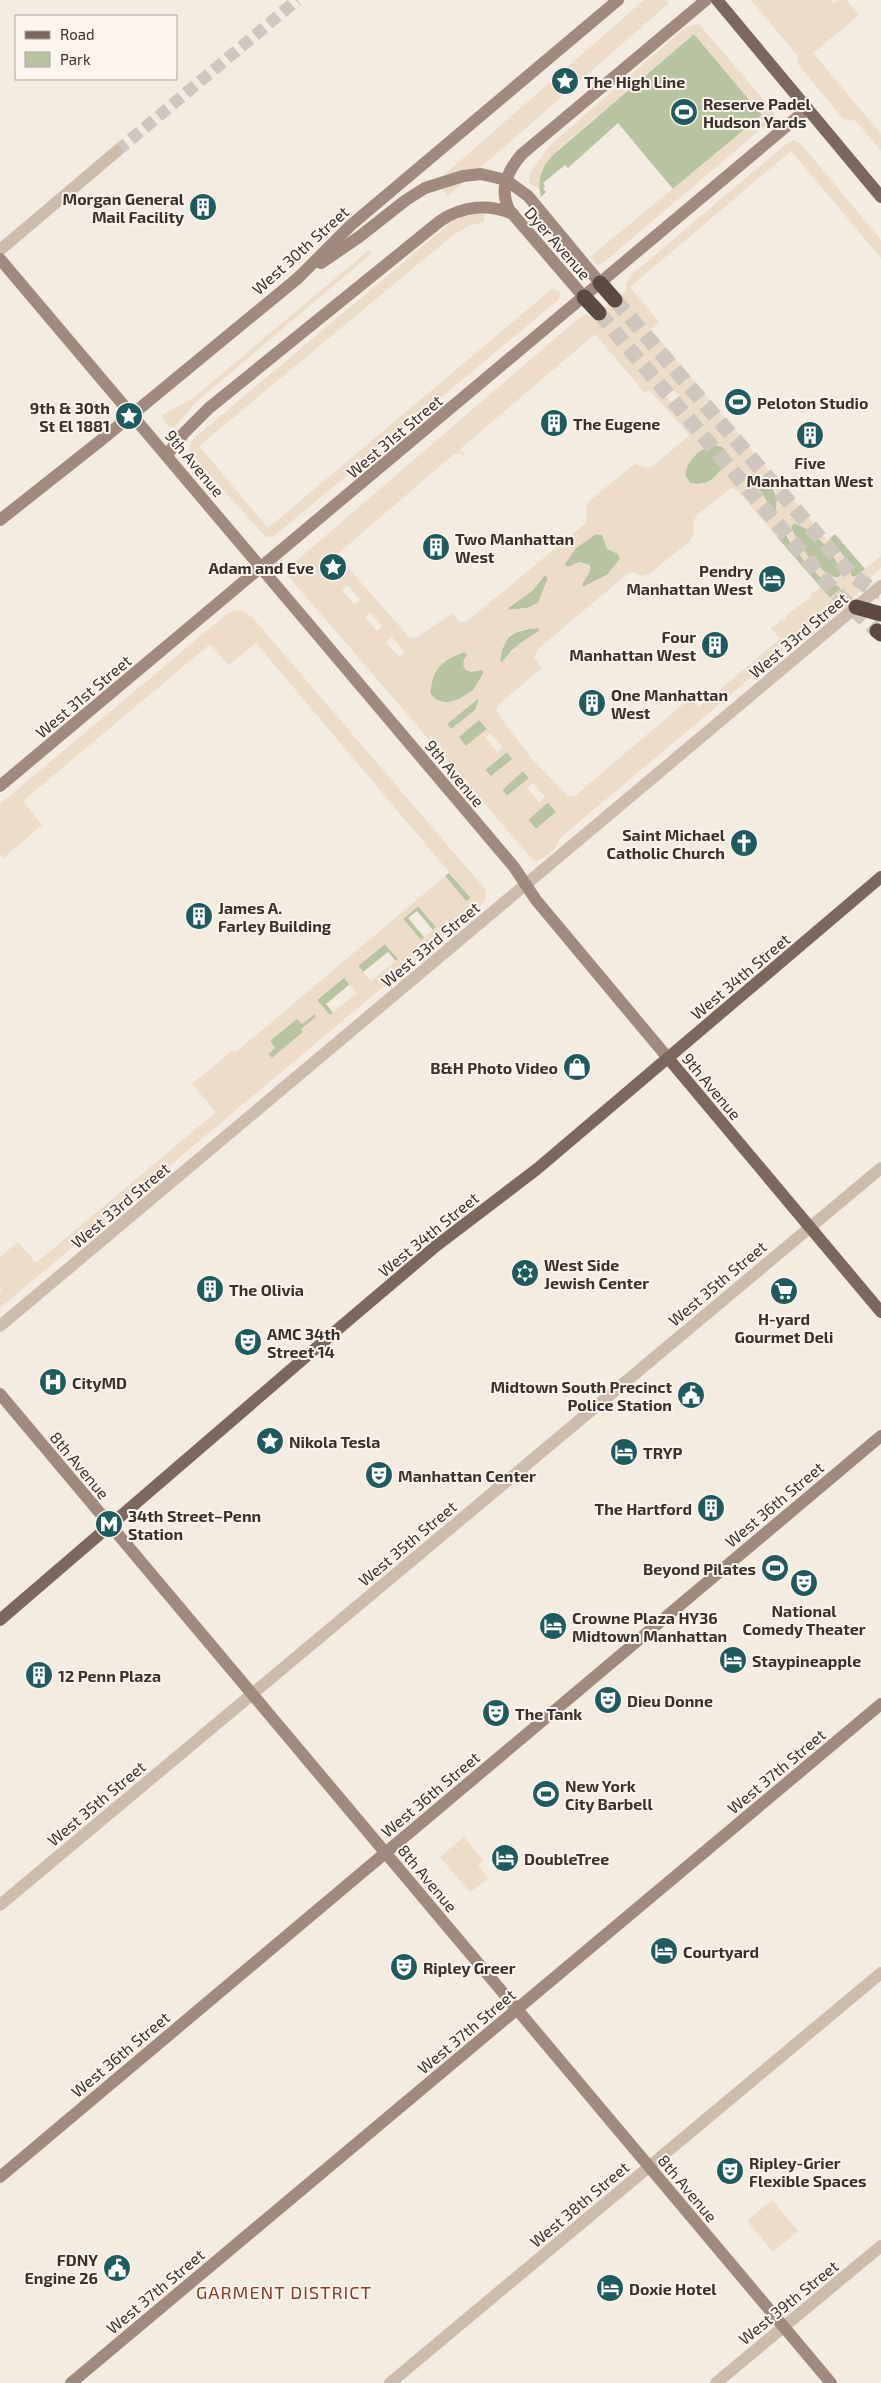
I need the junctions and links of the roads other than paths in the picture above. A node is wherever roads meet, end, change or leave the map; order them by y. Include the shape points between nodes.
1 (618, 0) edge
2 (706, 0) edge
3 (717, 0) edge
4 (807, 109) junction
5 (117, 151) tunnel mouth
6 (506, 180) junction
7 (881, 197) edge
8 (513, 214) junction
9 (0, 250) edge
10 (0, 259) edge
11 (298, 278) junction
12 (600, 283) junction
13 (584, 297) junction
14 (615, 300) tunnel mouth
15 (599, 312) tunnel mouth
16 (132, 415) junction
17 (167, 455) junction
18 (0, 520) edge
19 (261, 567) junction
20 (881, 586) edge
21 (856, 607) junction
22 (881, 614) edge
23 (0, 786) edge
24 (881, 877) edge
25 (526, 885) junction
26 (668, 1058) junction
27 (881, 1168) edge
28 (811, 1226) junction
29 (881, 1312) edge
30 (0, 1326) edge
31 (0, 1394) edge
32 (881, 1436) edge
33 (110, 1525) junction
34 (0, 1620) edge
35 (252, 1694) junction
36 (881, 1704) edge
37 (385, 1853) junction
38 (0, 1905) edge
39 (881, 1973) edge
40 (516, 2009) junction
41 (649, 2166) junction
42 (0, 2177) edge
43 (881, 2246) edge
44 (783, 2326) junction
45 (71, 2383) edge
46 (390, 2383) edge
47 (716, 2383) edge
48 (830, 2383) edge

1 - 11 main road, West 30th Street via 351,225
2 - 6 main road via 522,154
3 - 4 main road
4 - 7 main road
4 - 12 main road, West 31st Street
5 - 9 street
6 - 8 main road, Dyer Avenue via 506,201
6 - 11 main road, Dyer Avenue via 481,174 435,183 406,200
6 - 12 main road, Dyer Avenue via 528,196
8 - 13 main road, Dyer Avenue
8 - 17 main road via 478,207 454,213 440,221 208,408
10 - 16 main road, 9th Avenue
11 - 16 main road, West 30th Street
12 - 13 main road, West 31st Street
12 - 14 highway
13 - 15 highway
13 - 19 main road, West 31st Street
16 - 17 main road, 9th Avenue
16 - 18 main road, West 30th Street
17 - 19 main road, 9th Avenue
19 - 23 main road, West 31st Street
19 - 25 main road, 9th Avenue
20 - 21 street, West 33rd Street
21 - 22 highway
21 - 25 street, West 33rd Street
24 - 26 main road, West 34th Street
25 - 26 main road, 9th Avenue
25 - 30 street, West 33rd Street
26 - 28 main road, 9th Avenue
26 - 33 main road, West 34th Street via 537,1169 422,1258
27 - 28 street, West 35th Street
28 - 29 main road, 9th Avenue
28 - 35 street, West 35th Street
31 - 33 main road, 8th Avenue
32 - 37 main road, West 36th Street
33 - 34 main road, West 34th Street
33 - 35 main road, 8th Avenue
35 - 37 main road, 8th Avenue
35 - 38 street, West 35th Street
36 - 40 main road, West 37th Street
37 - 40 main road, 8th Avenue
37 - 42 main road, West 36th Street
39 - 41 street, West 38th Street
40 - 41 main road, 8th Avenue
40 - 45 main road, West 37th Street
41 - 44 main road, 8th Avenue
41 - 46 street, West 38th Street
43 - 44 street, West 39th Street
44 - 47 street, West 39th Street
44 - 48 main road, 8th Avenue

